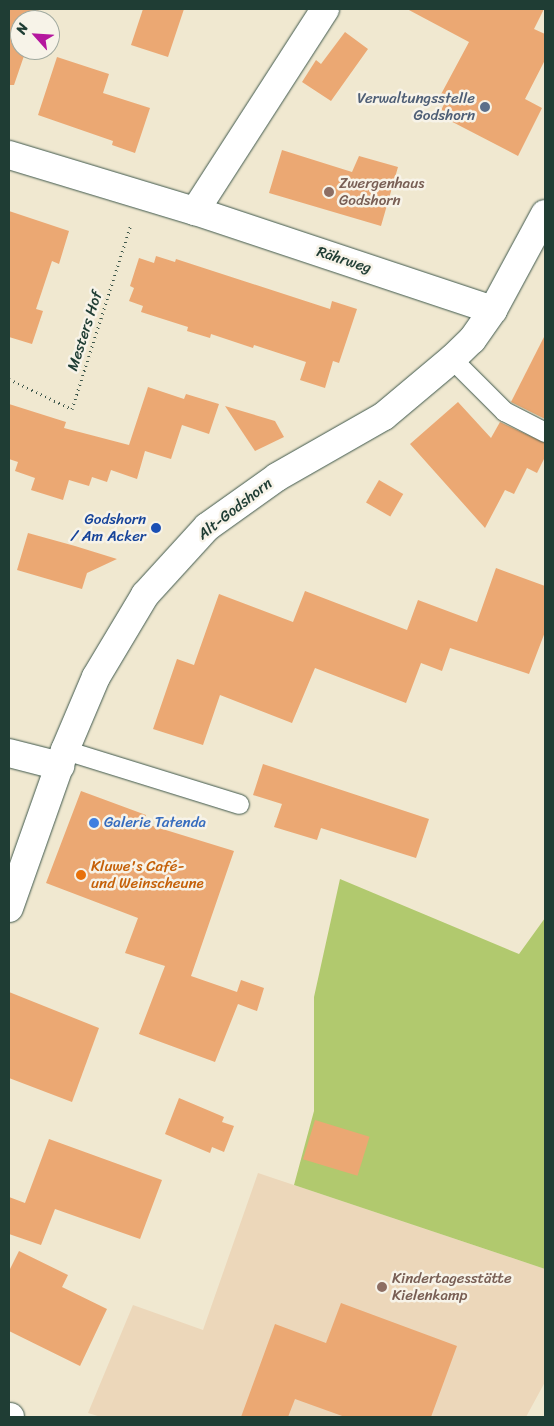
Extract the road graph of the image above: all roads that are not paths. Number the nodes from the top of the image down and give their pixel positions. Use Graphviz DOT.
graph roads {
  1 [pos="325,9"];
  2 [pos="9,155"];
  3 [pos="195,211"];
  4 [pos="545,214"];
  5 [pos="493,310"];
  6 [pos="452,360"];
  7 [pos="545,432"];
  8 [pos="9,753"];
  9 [pos="62,758"];
  10 [pos="239,804"];
  11 [pos="9,908"];
  1 -- 3 [label="street"];
  2 -- 3 [label="street, Rährweg"];
  3 -- 5 [label="street, Rährweg"];
  4 -- 5 [label="street, Alt-Godshorn"];
  5 -- 6 [label="street, Alt-Godshorn"];
  6 -- 7 [label="lane"];
  6 -- 9 [label="street, Alt-Godshorn"];
  8 -- 9 [label="street"];
  9 -- 10 [label="lane"];
  9 -- 11 [label="street, Alt-Godshorn"];
}
